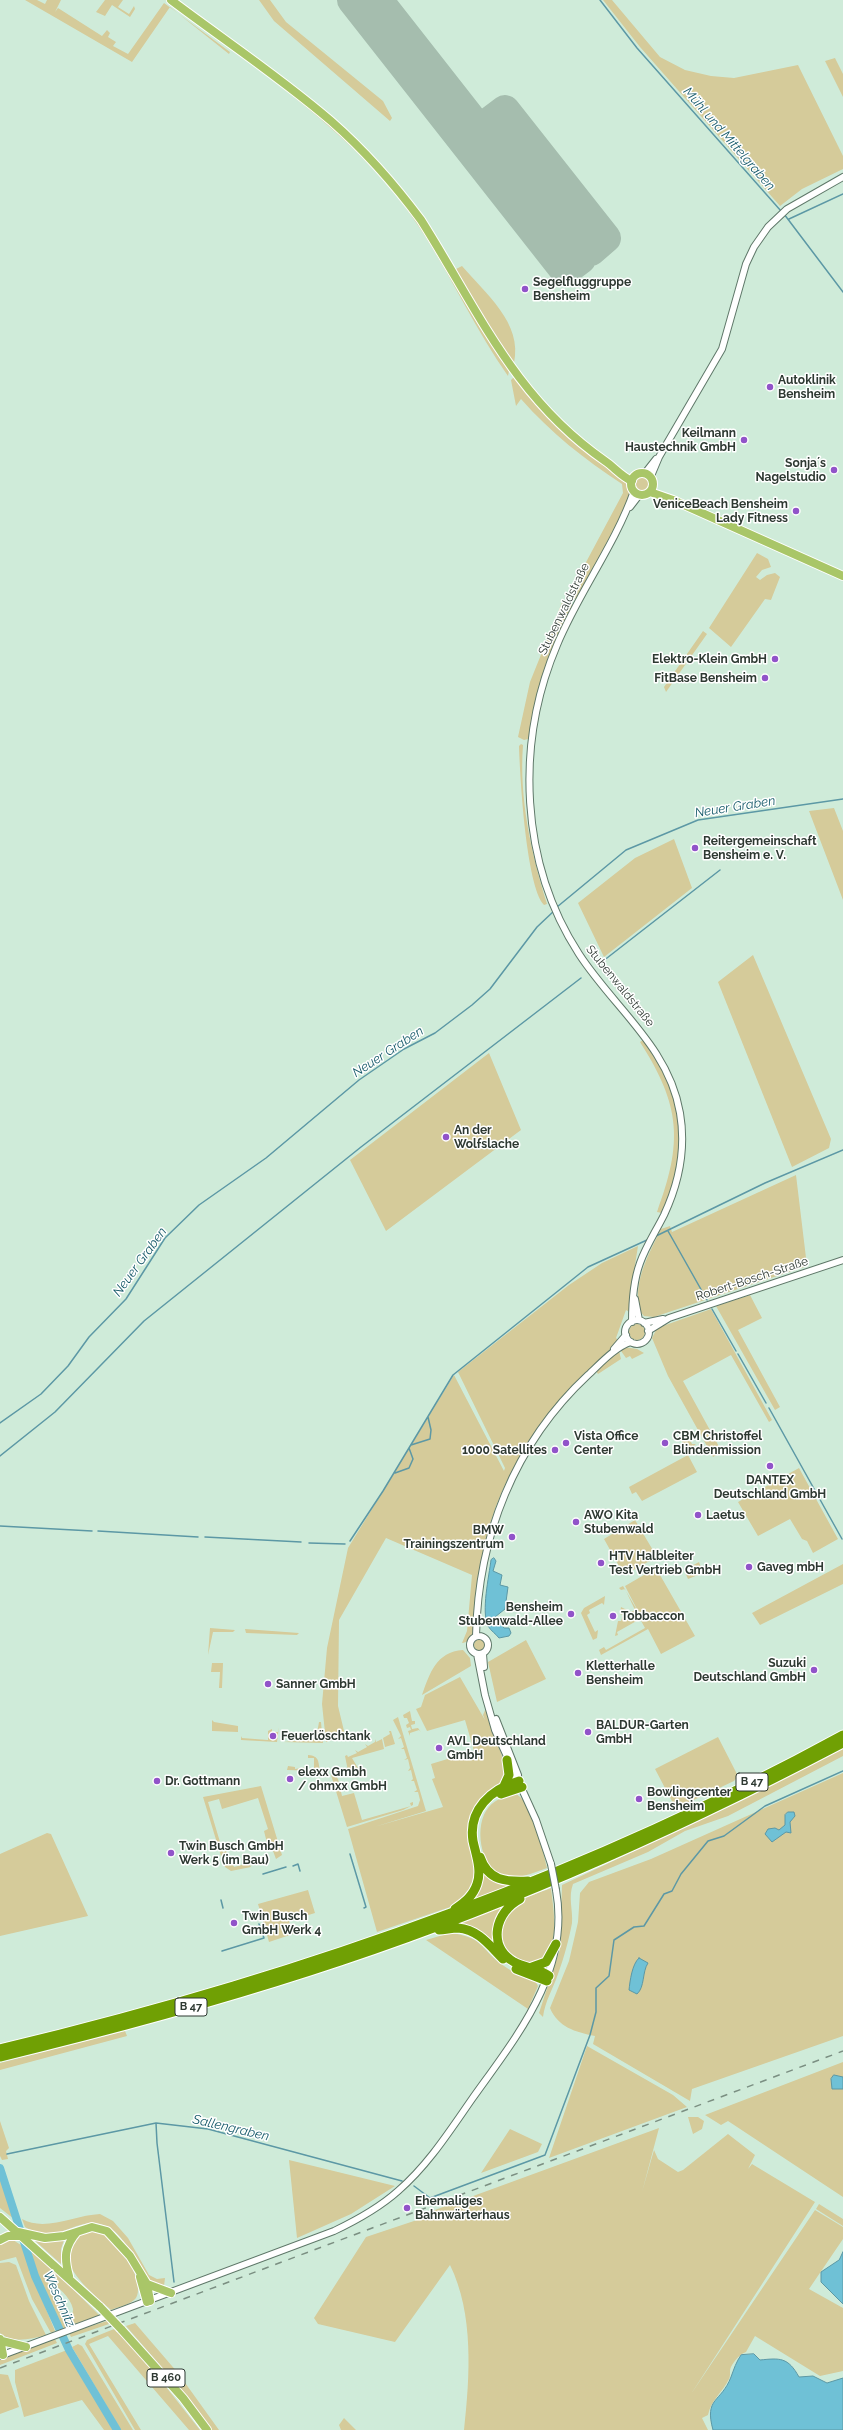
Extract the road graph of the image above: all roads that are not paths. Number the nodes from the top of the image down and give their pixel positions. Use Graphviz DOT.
graph roads {
  1 [pos="170,0"];
  2 [pos="843,177"];
  3 [pos="648,475"];
  4 [pos="633,478"];
  5 [pos="652,489"];
  6 [pos="637,493"];
  7 [pos="843,576"];
  8 [pos="843,1260"];
  9 [pos="633,1293"];
  10 [pos="669,1318"];
  11 [pos="632,1322"];
  12 [pos="641,1322"];
  13 [pos="648,1330"];
  14 [pos="626,1335"];
  15 [pos="631,1342"];
  16 [pos="612,1354"];
  17 [pos="479,1636"];
  18 [pos="480,1654"];
  19 [pos="843,1735"];
  20 [pos="843,1743"];
  21 [pos="507,1760"];
  22 [pos="520,1784"];
  23 [pos="504,1786"];
  24 [pos="537,1884"];
  25 [pos="439,1919"];
  26 [pos="432,1929"];
  27 [pos="556,1944"];
  28 [pos="527,1967"];
  29 [pos="548,1978"];
  30 [pos="0,2049"];
  31 [pos="0,2057"];
  32 [pos="0,2217"];
  33 [pos="16,2232"];
  34 [pos="77,2232"];
  35 [pos="0,2240"];
  36 [pos="140,2274"];
  37 [pos="69,2277"];
  38 [pos="147,2284"];
  39 [pos="171,2293"];
  40 [pos="148,2301"];
  41 [pos="1,2340"];
  42 [pos="26,2347"];
  43 [pos="2,2356"];
  44 [pos="207,2430"];
  1 -- 4 [label="main road"];
  2 -- 3 [label="street"];
  3 -- 4 [label="main road"];
  3 -- 5 [label="main road"];
  4 -- 6 [label="main road"];
  5 -- 6 [label="main road"];
  5 -- 7 [label="main road"];
  6 -- 9 [label="street, Stubenwaldstraße"];
  8 -- 10 [label="street, Robert-Bosch-Straße"];
  9 -- 11 [label="street, Stubenwaldstraße"];
  9 -- 12 [label="street, Stubenwaldstraße"];
  10 -- 12 [label="street, Robert-Bosch-Straße"];
  10 -- 13 [label="street, Robert-Bosch-Straße"];
  11 -- 12 [label="street, Robert-Bosch-Straße"];
  11 -- 14 [label="street, Robert-Bosch-Straße"];
  12 -- 13 [label="street"];
  13 -- 15 [label="street, Robert-Bosch-Straße"];
  14 -- 15 [label="street"];
  14 -- 16 [label="street, Robert-Bosch-Straße"];
  15 -- 16 [label="street, Robert-Bosch-Straße"];
  16 -- 17 [label="street, Robert-Bosch-Straße"];
  17 -- 18 [label="street"];
  17 -- 18 [label="street"];
  18 -- 21 [label="street"];
  18 -- 22 [label="street"];
  19 -- 24 [label="highway, B 47"];
  20 -- 24 [label="highway, B 47"];
  21 -- 22 [label="street"];
  21 -- 23 [label="highway"];
  22 -- 23 [label="highway"];
  22 -- 24 [label="highway"];
  22 -- 27 [label="street, bridge"];
  23 -- 25 [label="highway"];
  24 -- 25 [label="highway, B 47"];
  24 -- 26 [label="highway, B 47"];
  24 -- 28 [label="highway"];
  25 -- 30 [label="highway, B 47"];
  26 -- 29 [label="highway"];
  26 -- 31 [label="highway, B 47"];
  27 -- 28 [label="highway"];
  27 -- 29 [label="street"];
  28 -- 29 [label="highway"];
  29 -- 39 [label="street"];
  32 -- 33 [label="main road, B 460"];
  33 -- 34 [label="main road"];
  33 -- 35 [label="main road"];
  33 -- 37 [label="main road, B 460"];
  34 -- 36 [label="main road"];
  34 -- 37 [label="main road"];
  36 -- 38 [label="main road"];
  36 -- 40 [label="main road"];
  37 -- 44 [label="main road, B 460, bridge"];
  38 -- 39 [label="main road"];
  38 -- 40 [label="main road"];
  39 -- 40 [label="street"];
  40 -- 42 [label="street"];
  41 -- 42 [label="main road"];
  41 -- 43 [label="main road"];
  42 -- 43 [label="street"];
}
